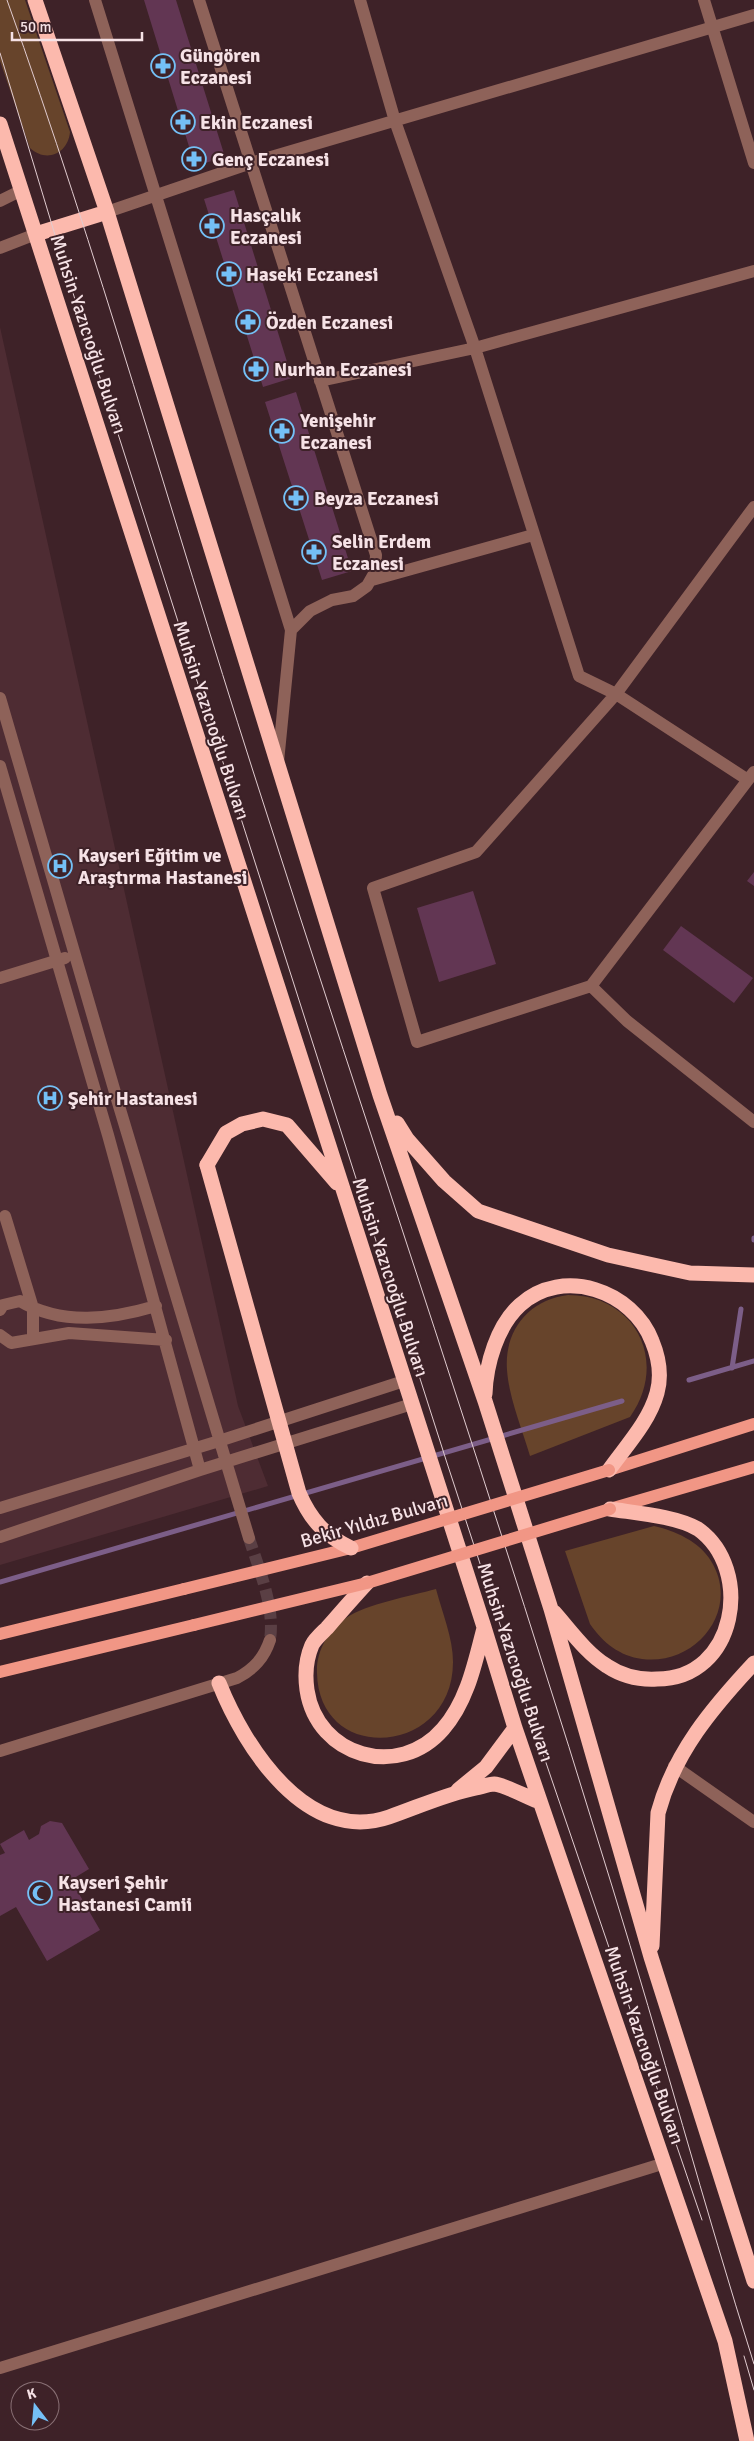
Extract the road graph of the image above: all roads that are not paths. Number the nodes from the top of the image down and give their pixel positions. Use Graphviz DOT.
graph roads {
  1 [pos="35,0"];
  2 [pos="95,0"];
  3 [pos="199,0"];
  4 [pos="360,0"];
  5 [pos="704,0"];
  6 [pos="754,15"];
  7 [pos="712,28"];
  8 [pos="396,120"];
  9 [pos="0,124"];
  10 [pos="251,163"];
  11 [pos="754,163"];
  12 [pos="22,190"];
  13 [pos="156,196"];
  14 [pos="0,201"];
  15 [pos="107,212"];
  16 [pos="36,234"];
  17 [pos="0,248"];
  18 [pos="754,271"];
  19 [pos="475,348"];
  20 [pos="320,381"];
  21 [pos="754,507"];
  22 [pos="534,535"];
  23 [pos="372,580"];
  24 [pos="290,630"];
  25 [pos="616,694"];
  26 [pos="0,698"];
  27 [pos="278,764"];
  28 [pos="0,766"];
  29 [pos="751,776"];
  30 [pos="74,954"];
  31 [pos="58,961"];
  32 [pos="0,978"];
  33 [pos="590,986"];
  34 [pos="380,1095"];
  35 [pos="754,1122"];
  36 [pos="342,1189"];
  37 [pos="4,1216"];
  38 [pos="754,1276"];
  39 [pos="156,1306"];
  40 [pos="33,1308"];
  41 [pos="0,1310"];
  42 [pos="0,1335"];
  43 [pos="33,1339"];
  44 [pos="166,1340"];
  45 [pos="404,1381"];
  46 [pos="485,1401"];
  47 [pos="412,1404"];
  48 [pos="754,1424"];
  49 [pos="219,1441"];
  50 [pos="195,1448"];
  51 [pos="226,1463"];
  52 [pos="754,1467"];
  53 [pos="200,1470"];
  54 [pos="609,1470"];
  55 [pos="0,1508"];
  56 [pos="610,1509"];
  57 [pos="0,1537"];
  58 [pos="249,1538"];
  59 [pos="351,1548"];
  60 [pos="367,1583"];
  61 [pos="551,1609"];
  62 [pos="484,1627"];
  63 [pos="0,1634"];
  64 [pos="270,1640"];
  65 [pos="754,1663"];
  66 [pos="0,1672"];
  67 [pos="219,1683"];
  68 [pos="515,1728"];
  69 [pos="0,1751"];
  70 [pos="674,1766"];
  71 [pos="455,1792"];
  72 [pos="540,1802"];
  73 [pos="754,1822"];
  74 [pos="651,1957"];
  75 [pos="665,2163"];
  76 [pos="754,2281"];
  77 [pos="0,2368"];
  78 [pos="747,2441"];
  1 -- 15 [label="highway, Muhsin Yazıcıoğlu Bulvarı"];
  2 -- 13 [label="street"];
  3 -- 10 [label="street"];
  4 -- 8 [label="street"];
  5 -- 7 [label="street"];
  6 -- 7 [label="street"];
  7 -- 8 [label="street"];
  7 -- 11 [label="street"];
  8 -- 10 [label="street"];
  8 -- 19 [label="street"];
  9 -- 12 [label="highway, Muhsin Yazıcıoğlu Bulvarı"];
  10 -- 13 [label="street"];
  10 -- 20 [label="street"];
  12 -- 14 [label="street"];
  12 -- 16 [label="highway, Muhsin Yazıcıoğlu Bulvarı"];
  13 -- 15 [label="street"];
  13 -- 24 [label="street"];
  15 -- 16 [label="highway"];
  15 -- 27 [label="highway, Muhsin Yazıcıoğlu Bulvarı"];
  16 -- 17 [label="street"];
  16 -- 36 [label="highway, Muhsin Yazıcıoğlu Bulvarı"];
  18 -- 19 [label="street"];
  19 -- 20 [label="street"];
  19 -- 22 [label="street"];
  20 -- 23 [label="street"];
  21 -- 25 [label="street"];
  22 -- 23 [label="street"];
  22 -- 25 [label="street"];
  23 -- 24 [label="street"];
  24 -- 27 [label="street"];
  25 -- 29 [label="street"];
  25 -- 33 [label="street"];
  26 -- 30 [label="street"];
  27 -- 34 [label="highway, Muhsin Yazıcıoğlu Bulvarı"];
  28 -- 31 [label="street"];
  29 -- 33 [label="street"];
  30 -- 31 [label="street"];
  30 -- 49 [label="street"];
  31 -- 32 [label="street"];
  31 -- 39 [label="street"];
  33 -- 35 [label="street"];
  34 -- 38 [label="highway"];
  34 -- 46 [label="highway, Muhsin Yazıcıoğlu Bulvarı"];
  36 -- 45 [label="highway, Muhsin Yazıcıoğlu Bulvarı"];
  36 -- 59 [label="highway, bridge"];
  37 -- 40 [label="street"];
  39 -- 40 [label="street"];
  39 -- 44 [label="street"];
  40 -- 41 [label="street"];
  40 -- 43 [label="street"];
  42 -- 43 [label="street"];
  43 -- 44 [label="street"];
  44 -- 50 [label="street"];
  45 -- 47 [label="highway, Muhsin Yazıcıoğlu Bulvarı"];
  45 -- 49 [label="street"];
  46 -- 54 [label="highway"];
  46 -- 61 [label="highway, Muhsin Yazıcıoğlu Bulvarı, bridge"];
  47 -- 51 [label="street"];
  47 -- 62 [label="highway, Muhsin Yazıcıoğlu Bulvarı, bridge"];
  48 -- 54 [label="main road, Bekir Yıldız Bulvarı"];
  49 -- 50 [label="street"];
  49 -- 51 [label="street"];
  50 -- 53 [label="street"];
  50 -- 55 [label="street"];
  51 -- 53 [label="street"];
  51 -- 58 [label="street"];
  52 -- 56 [label="main road"];
  53 -- 57 [label="street"];
  54 -- 59 [label="main road, Bekir Yıldız Bulvarı, bridge"];
  56 -- 60 [label="main road, bridge"];
  56 -- 61 [label="highway"];
  59 -- 63 [label="main road, Bekir Yıldız Bulvarı, bridge"];
  60 -- 62 [label="highway"];
  60 -- 66 [label="main road, bridge"];
  61 -- 74 [label="highway, Muhsin Yazıcıoğlu Bulvarı"];
  62 -- 68 [label="highway, Muhsin Yazıcıoğlu Bulvarı"];
  64 -- 67 [label="street"];
  65 -- 70 [label="highway"];
  67 -- 69 [label="street"];
  67 -- 71 [label="highway"];
  68 -- 71 [label="highway"];
  68 -- 72 [label="highway, Muhsin Yazıcıoğlu Bulvarı"];
  70 -- 73 [label="street"];
  70 -- 74 [label="highway"];
  71 -- 72 [label="highway"];
  72 -- 75 [label="highway, Muhsin Yazıcıoğlu Bulvarı"];
  74 -- 76 [label="highway, Muhsin Yazıcıoğlu Bulvarı"];
  75 -- 77 [label="street"];
  75 -- 78 [label="highway, Muhsin Yazıcıoğlu Bulvarı"];
}
